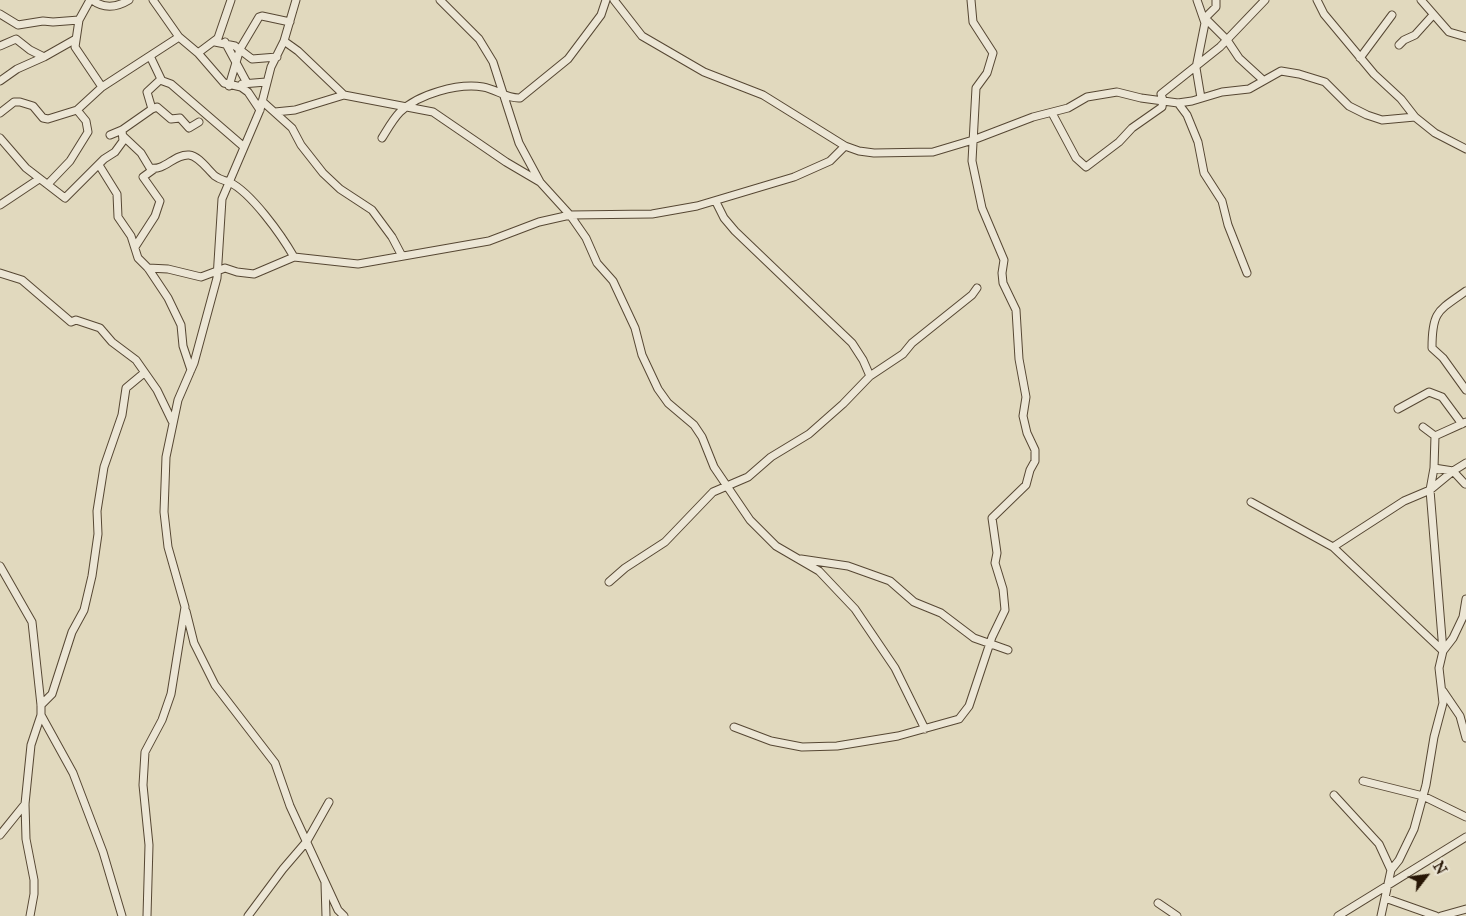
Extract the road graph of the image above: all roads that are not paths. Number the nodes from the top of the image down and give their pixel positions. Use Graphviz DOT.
graph roads {
  1 [pos="91,0"];
  2 [pos="128,0"];
  3 [pos="153,0"];
  4 [pos="231,0"];
  5 [pos="296,0"];
  6 [pos="440,0"];
  7 [pos="606,0"];
  8 [pos="614,0"];
  9 [pos="971,0"];
  10 [pos="1198,0"];
  11 [pos="1216,0"];
  12 [pos="1265,0"];
  13 [pos="1317,0"];
  14 [pos="1421,0"];
  15 [pos="0,14"];
  16 [pos="1392,15"];
  17 [pos="1433,15"];
  18 [pos="1205,18"];
  19 [pos="78,20"];
  20 [pos="290,22"];
  21 [pos="220,33"];
  22 [pos="179,37"];
  23 [pos="1466,38"];
  24 [pos="74,40"];
  25 [pos="1227,40"];
  26 [pos="284,41"];
  27 [pos="215,42"];
  28 [pos="225,43"];
  29 [pos="1399,45"];
  30 [pos="0,46"];
  31 [pos="240,49"];
  32 [pos="198,53"];
  33 [pos="150,56"];
  34 [pos="44,57"];
  35 [pos="277,57"];
  36 [pos="1360,58"];
  37 [pos="237,62"];
  38 [pos="1196,68"];
  39 [pos="160,80"];
  40 [pos="1264,80"];
  41 [pos="0,81"];
  42 [pos="266,82"];
  43 [pos="247,83"];
  44 [pos="233,86"];
  45 [pos="102,87"];
  46 [pos="505,94"];
  47 [pos="344,95"];
  48 [pos="1201,98"];
  49 [pos="1163,100"];
  50 [pos="262,101"];
  51 [pos="1178,103"];
  52 [pos="406,108"];
  53 [pos="152,109"];
  54 [pos="76,110"];
  55 [pos="260,110"];
  56 [pos="275,112"];
  57 [pos="0,113"];
  58 [pos="1052,113"];
  59 [pos="1416,117"];
  60 [pos="199,122"];
  61 [pos="122,133"];
  62 [pos="110,135"];
  63 [pos="382,138"];
  64 [pos="0,139"];
  65 [pos="973,140"];
  66 [pos="845,146"];
  67 [pos="244,147"];
  68 [pos="1466,149"];
  69 [pos="99,165"];
  70 [pos="154,169"];
  71 [pos="39,179"];
  72 [pos="229,182"];
  73 [pos="540,182"];
  74 [pos="48,184"];
  75 [pos="716,202"];
  76 [pos="0,205"];
  77 [pos="570,215"];
  78 [pos="135,247"];
  79 [pos="402,256"];
  80 [pos="294,257"];
  81 [pos="148,268"];
  82 [pos="218,271"];
  83 [pos="0,273"];
  84 [pos="1247,273"];
  85 [pos="977,288"];
  86 [pos="1466,291"];
  87 [pos="191,370"];
  88 [pos="144,373"];
  89 [pos="870,376"];
  90 [pos="1465,387"];
  91 [pos="1398,409"];
  92 [pos="172,422"];
  93 [pos="1464,423"];
  94 [pos="1423,427"];
  95 [pos="1435,436"];
  96 [pos="1466,464"];
  97 [pos="1434,468"];
  98 [pos="1453,471"];
  99 [pos="1465,484"];
  100 [pos="727,485"];
  101 [pos="1430,490"];
  102 [pos="1251,502"];
  103 [pos="1333,547"];
  104 [pos="795,558"];
  105 [pos="0,566"];
  106 [pos="609,582"];
  107 [pos="1466,600"];
  108 [pos="185,607"];
  109 [pos="990,644"];
  110 [pos="1008,650"];
  111 [pos="1443,651"];
  112 [pos="1443,691"];
  113 [pos="41,705"];
  114 [pos="41,715"];
  115 [pos="734,727"];
  116 [pos="925,729"];
  117 [pos="1466,738"];
  118 [pos="1363,781"];
  119 [pos="1334,795"];
  120 [pos="1423,796"];
  121 [pos="329,802"];
  122 [pos="25,804"];
  123 [pos="1466,817"];
  124 [pos="0,835"];
  125 [pos="1466,837"];
  126 [pos="307,841"];
  127 [pos="1391,870"];
  128 [pos="324,876"];
  129 [pos="1386,886"];
  130 [pos="1385,898"];
  131 [pos="1158,902"];
  132 [pos="1466,909"];
  133 [pos="30,916"];
  134 [pos="122,916"];
  135 [pos="147,916"];
  136 [pos="248,916"];
  137 [pos="326,916"];
  138 [pos="344,916"];
  139 [pos="1177,916"];
  140 [pos="1338,916"];
  141 [pos="1381,916"];
  142 [pos="1431,916"];
  143 [pos="1436,916"];
  144 [pos="1441,916"];
  1 -- 2 [label="street"];
  1 -- 19 [label="street"];
  3 -- 22 [label="street"];
  4 -- 21 [label="street"];
  5 -- 20 [label="street"];
  6 -- 46 [label="street"];
  7 -- 46 [label="street"];
  8 -- 66 [label="street"];
  9 -- 65 [label="street"];
  10 -- 18 [label="street"];
  11 -- 18 [label="street"];
  12 -- 25 [label="street"];
  13 -- 36 [label="street"];
  14 -- 17 [label="street"];
  15 -- 19 [label="street"];
  16 -- 36 [label="street"];
  17 -- 23 [label="street"];
  17 -- 29 [label="street"];
  18 -- 25 [label="street"];
  18 -- 38 [label="street"];
  19 -- 24 [label="street"];
  20 -- 26 [label="street"];
  20 -- 31 [label="street"];
  21 -- 27 [label="street"];
  21 -- 28 [label="street"];
  22 -- 32 [label="street"];
  22 -- 33 [label="street"];
  24 -- 34 [label="street"];
  24 -- 45 [label="street"];
  25 -- 38 [label="street"];
  25 -- 40 [label="street"];
  26 -- 35 [label="street"];
  26 -- 47 [label="street"];
  27 -- 28 [label="street"];
  27 -- 32 [label="street"];
  28 -- 31 [label="street"];
  28 -- 37 [label="street"];
  30 -- 34 [label="street"];
  31 -- 35 [label="street"];
  31 -- 37 [label="street"];
  32 -- 44 [label="street"];
  33 -- 39 [label="street"];
  33 -- 45 [label="street"];
  34 -- 41 [label="street"];
  35 -- 42 [label="street"];
  36 -- 59 [label="street"];
  37 -- 43 [label="street"];
  37 -- 44 [label="street"];
  38 -- 48 [label="street"];
  38 -- 49 [label="street"];
  39 -- 53 [label="street"];
  39 -- 67 [label="street"];
  40 -- 48 [label="street"];
  40 -- 59 [label="street"];
  42 -- 43 [label="street"];
  42 -- 50 [label="street"];
  43 -- 44 [label="street"];
  44 -- 55 [label="street"];
  45 -- 54 [label="street"];
  46 -- 52 [label="street"];
  46 -- 73 [label="street"];
  47 -- 52 [label="street"];
  47 -- 56 [label="street"];
  48 -- 51 [label="street"];
  49 -- 51 [label="street"];
  49 -- 58 [label="street"];
  49 -- 58 [label="street"];
  50 -- 55 [label="street"];
  50 -- 56 [label="street"];
  51 -- 84 [label="street"];
  52 -- 63 [label="street"];
  52 -- 73 [label="street"];
  53 -- 60 [label="street"];
  53 -- 61 [label="street"];
  54 -- 57 [label="street"];
  54 -- 74 [label="street"];
  55 -- 67 [label="street"];
  56 -- 79 [label="street"];
  58 -- 65 [label="street"];
  59 -- 68 [label="street"];
  61 -- 62 [label="street"];
  61 -- 69 [label="street"];
  61 -- 70 [label="street"];
  64 -- 71 [label="street"];
  65 -- 66 [label="street"];
  65 -- 109 [label="street"];
  66 -- 75 [label="street"];
  67 -- 72 [label="street"];
  69 -- 74 [label="street"];
  69 -- 78 [label="street"];
  70 -- 72 [label="street"];
  70 -- 78 [label="street"];
  71 -- 74 [label="street"];
  71 -- 76 [label="street"];
  72 -- 80 [label="street"];
  72 -- 82 [label="street"];
  73 -- 77 [label="street"];
  75 -- 77 [label="street"];
  75 -- 89 [label="street"];
  77 -- 79 [label="street"];
  77 -- 100 [label="street"];
  78 -- 81 [label="street"];
  79 -- 80 [label="street"];
  80 -- 82 [label="street"];
  81 -- 82 [label="street"];
  81 -- 87 [label="street"];
  82 -- 87 [label="street"];
  83 -- 88 [label="street"];
  85 -- 89 [label="street"];
  86 -- 90 [label="street"];
  87 -- 92 [label="street"];
  88 -- 92 [label="street"];
  88 -- 113 [label="street"];
  89 -- 100 [label="street"];
  91 -- 93 [label="street"];
  92 -- 108 [label="street"];
  93 -- 95 [label="street"];
  94 -- 95 [label="street"];
  95 -- 97 [label="street"];
  96 -- 98 [label="street"];
  97 -- 98 [label="street"];
  97 -- 101 [label="street"];
  98 -- 99 [label="street"];
  98 -- 101 [label="street"];
  100 -- 104 [label="street"];
  100 -- 106 [label="street"];
  101 -- 103 [label="street"];
  101 -- 111 [label="street"];
  102 -- 103 [label="street"];
  103 -- 111 [label="street"];
  104 -- 109 [label="street"];
  104 -- 116 [label="street"];
  105 -- 113 [label="street"];
  107 -- 111 [label="street"];
  108 -- 126 [label="street"];
  108 -- 135 [label="street"];
  109 -- 110 [label="street"];
  109 -- 116 [label="street"];
  111 -- 112 [label="street"];
  112 -- 117 [label="street"];
  112 -- 120 [label="street"];
  113 -- 114 [label="street"];
  114 -- 122 [label="street"];
  114 -- 134 [label="street"];
  115 -- 116 [label="street"];
  118 -- 120 [label="street"];
  119 -- 127 [label="street"];
  120 -- 123 [label="street"];
  120 -- 127 [label="street"];
  121 -- 126 [label="street"];
  122 -- 124 [label="street"];
  122 -- 133 [label="street"];
  125 -- 129 [label="street"];
  126 -- 128 [label="street"];
  126 -- 136 [label="street"];
  127 -- 129 [label="street"];
  128 -- 137 [label="street"];
  128 -- 138 [label="street"];
  129 -- 130 [label="street"];
  129 -- 140 [label="street"];
  130 -- 141 [label="street"];
  130 -- 142 [label="street"];
  131 -- 139 [label="street"];
  132 -- 144 [label="street"];
  142 -- 143 [label="street"];
}
